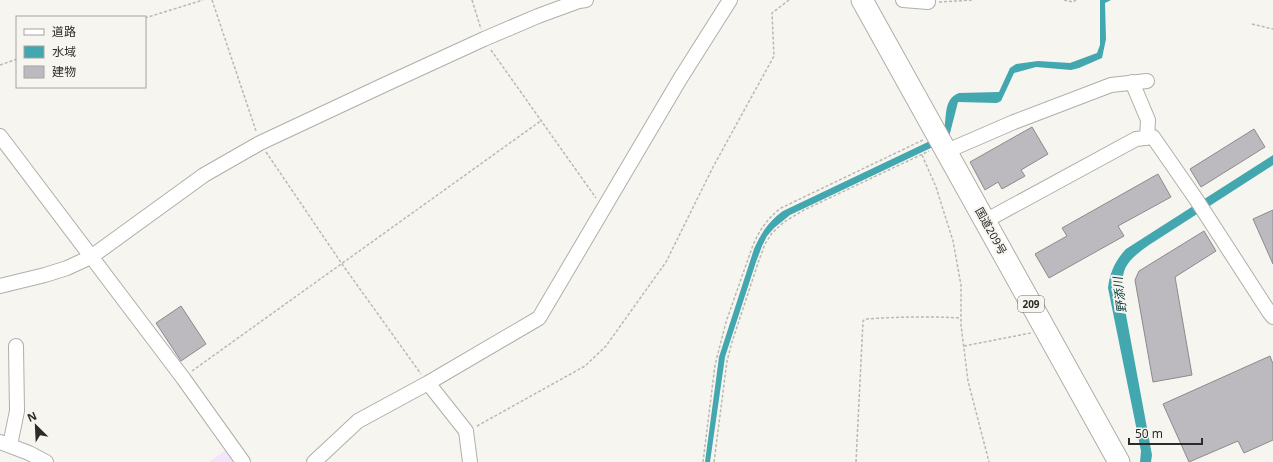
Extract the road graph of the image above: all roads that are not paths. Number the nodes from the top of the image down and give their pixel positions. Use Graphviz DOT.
graph roads {
  1 [pos="586,0"];
  2 [pos="730,0"];
  3 [pos="903,0"];
  4 [pos="868,2"];
  5 [pos="928,2"];
  6 [pos="1147,81"];
  7 [pos="1132,82"];
  8 [pos="0,136"];
  9 [pos="1147,138"];
  10 [pos="937,143"];
  11 [pos="985,221"];
  12 [pos="91,257"];
  13 [pos="0,286"];
  14 [pos="1273,317"];
  15 [pos="16,346"];
  16 [pos="428,383"];
  17 [pos="5,443"];
  18 [pos="46,462"];
  19 [pos="243,462"];
  20 [pos="314,462"];
  21 [pos="470,462"];
  22 [pos="1119,462"];
  1 -- 12 [label="street"];
  2 -- 16 [label="street"];
  3 -- 5 [label="street"];
  4 -- 10 [label="highway, 国道209号 / 209"];
  6 -- 7 [label="street"];
  7 -- 9 [label="street"];
  7 -- 10 [label="street"];
  8 -- 12 [label="street"];
  9 -- 11 [label="street"];
  9 -- 14 [label="street"];
  10 -- 11 [label="highway, 国道209号 / 209"];
  11 -- 22 [label="highway, 国道209号 / 209"];
  12 -- 13 [label="street"];
  12 -- 19 [label="street"];
  15 -- 17 [label="street"];
  16 -- 20 [label="street"];
  16 -- 21 [label="street"];
  17 -- 18 [label="street"];
}
